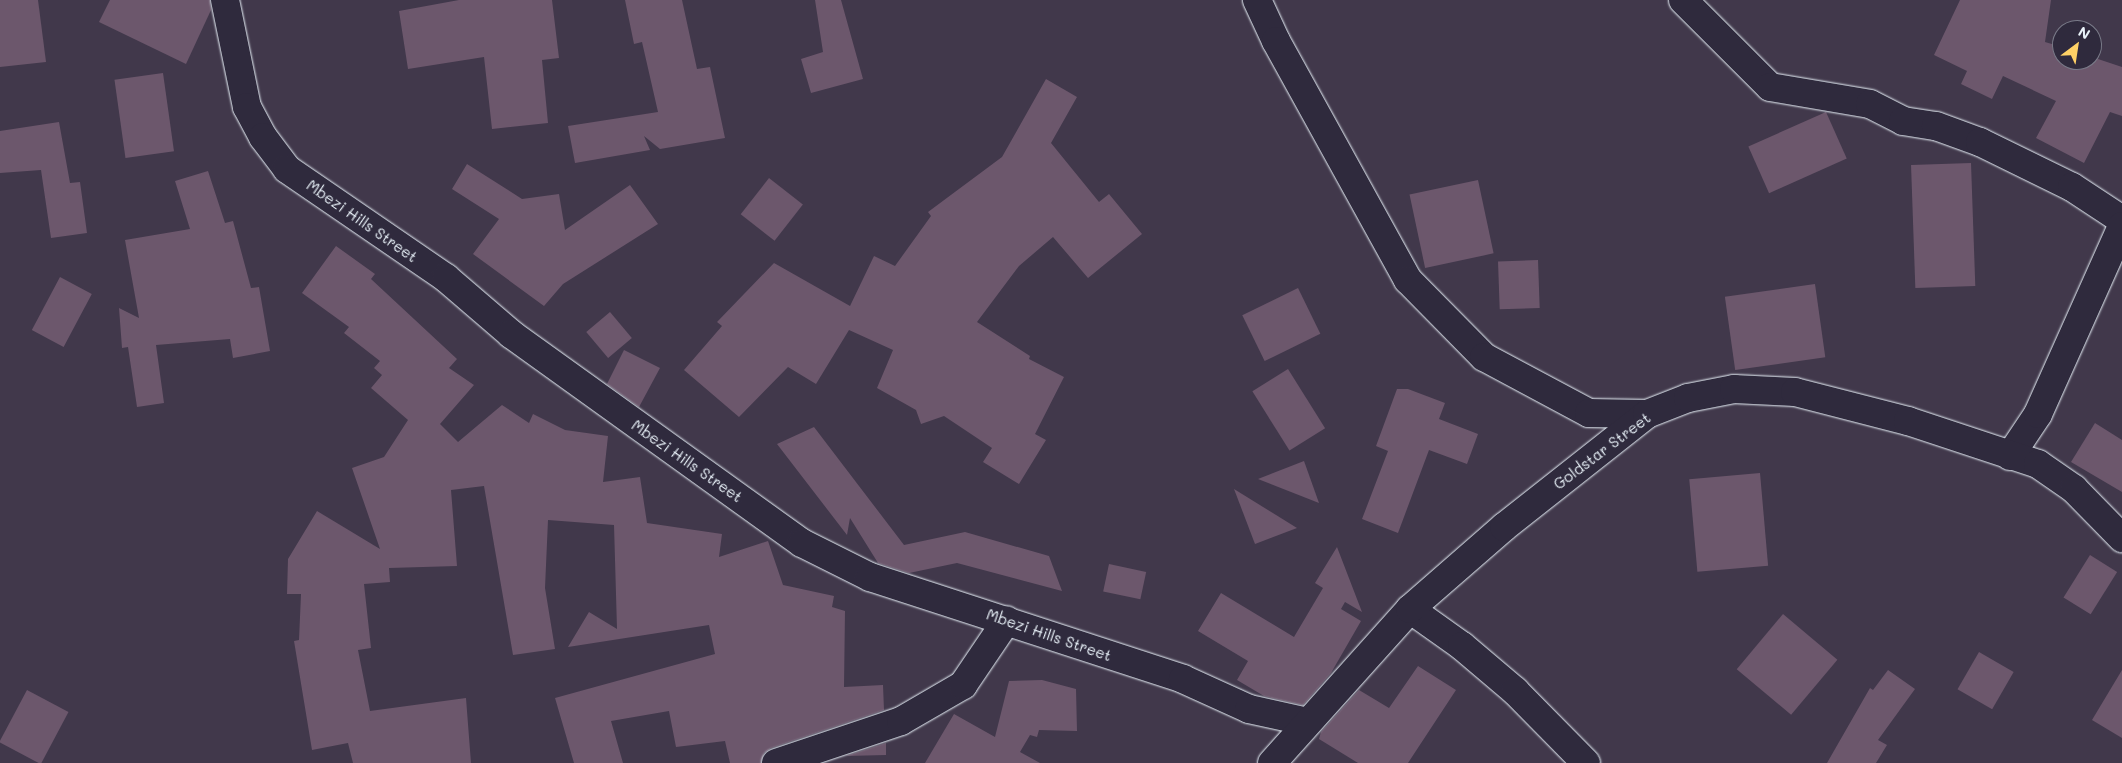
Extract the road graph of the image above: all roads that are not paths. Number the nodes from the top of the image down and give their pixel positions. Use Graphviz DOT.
graph roads {
  1 [pos="225,0"];
  2 [pos="1256,0"];
  3 [pos="1684,0"];
  4 [pos="2122,220"];
  5 [pos="2122,226"];
  6 [pos="1647,414"];
  7 [pos="2010,456"];
  8 [pos="2122,538"];
  9 [pos="1410,609"];
  10 [pos="1006,620"];
  11 [pos="1308,722"];
  12 [pos="776,763"];
  13 [pos="1272,763"];
  14 [pos="1586,763"];
  1 -- 10 [label="street, Mbezi Hills Street"];
  2 -- 6 [label="street"];
  3 -- 4 [label="street"];
  5 -- 7 [label="street"];
  6 -- 7 [label="street, Goldstar Street"];
  6 -- 9 [label="street, Goldstar Street"];
  7 -- 8 [label="street, Goldstar Street"];
  9 -- 11 [label="street, Goldstar Street"];
  9 -- 14 [label="street"];
  10 -- 11 [label="street, Mbezi Hills Street"];
  10 -- 12 [label="street"];
  11 -- 13 [label="street, Goldstar Street"];
}
